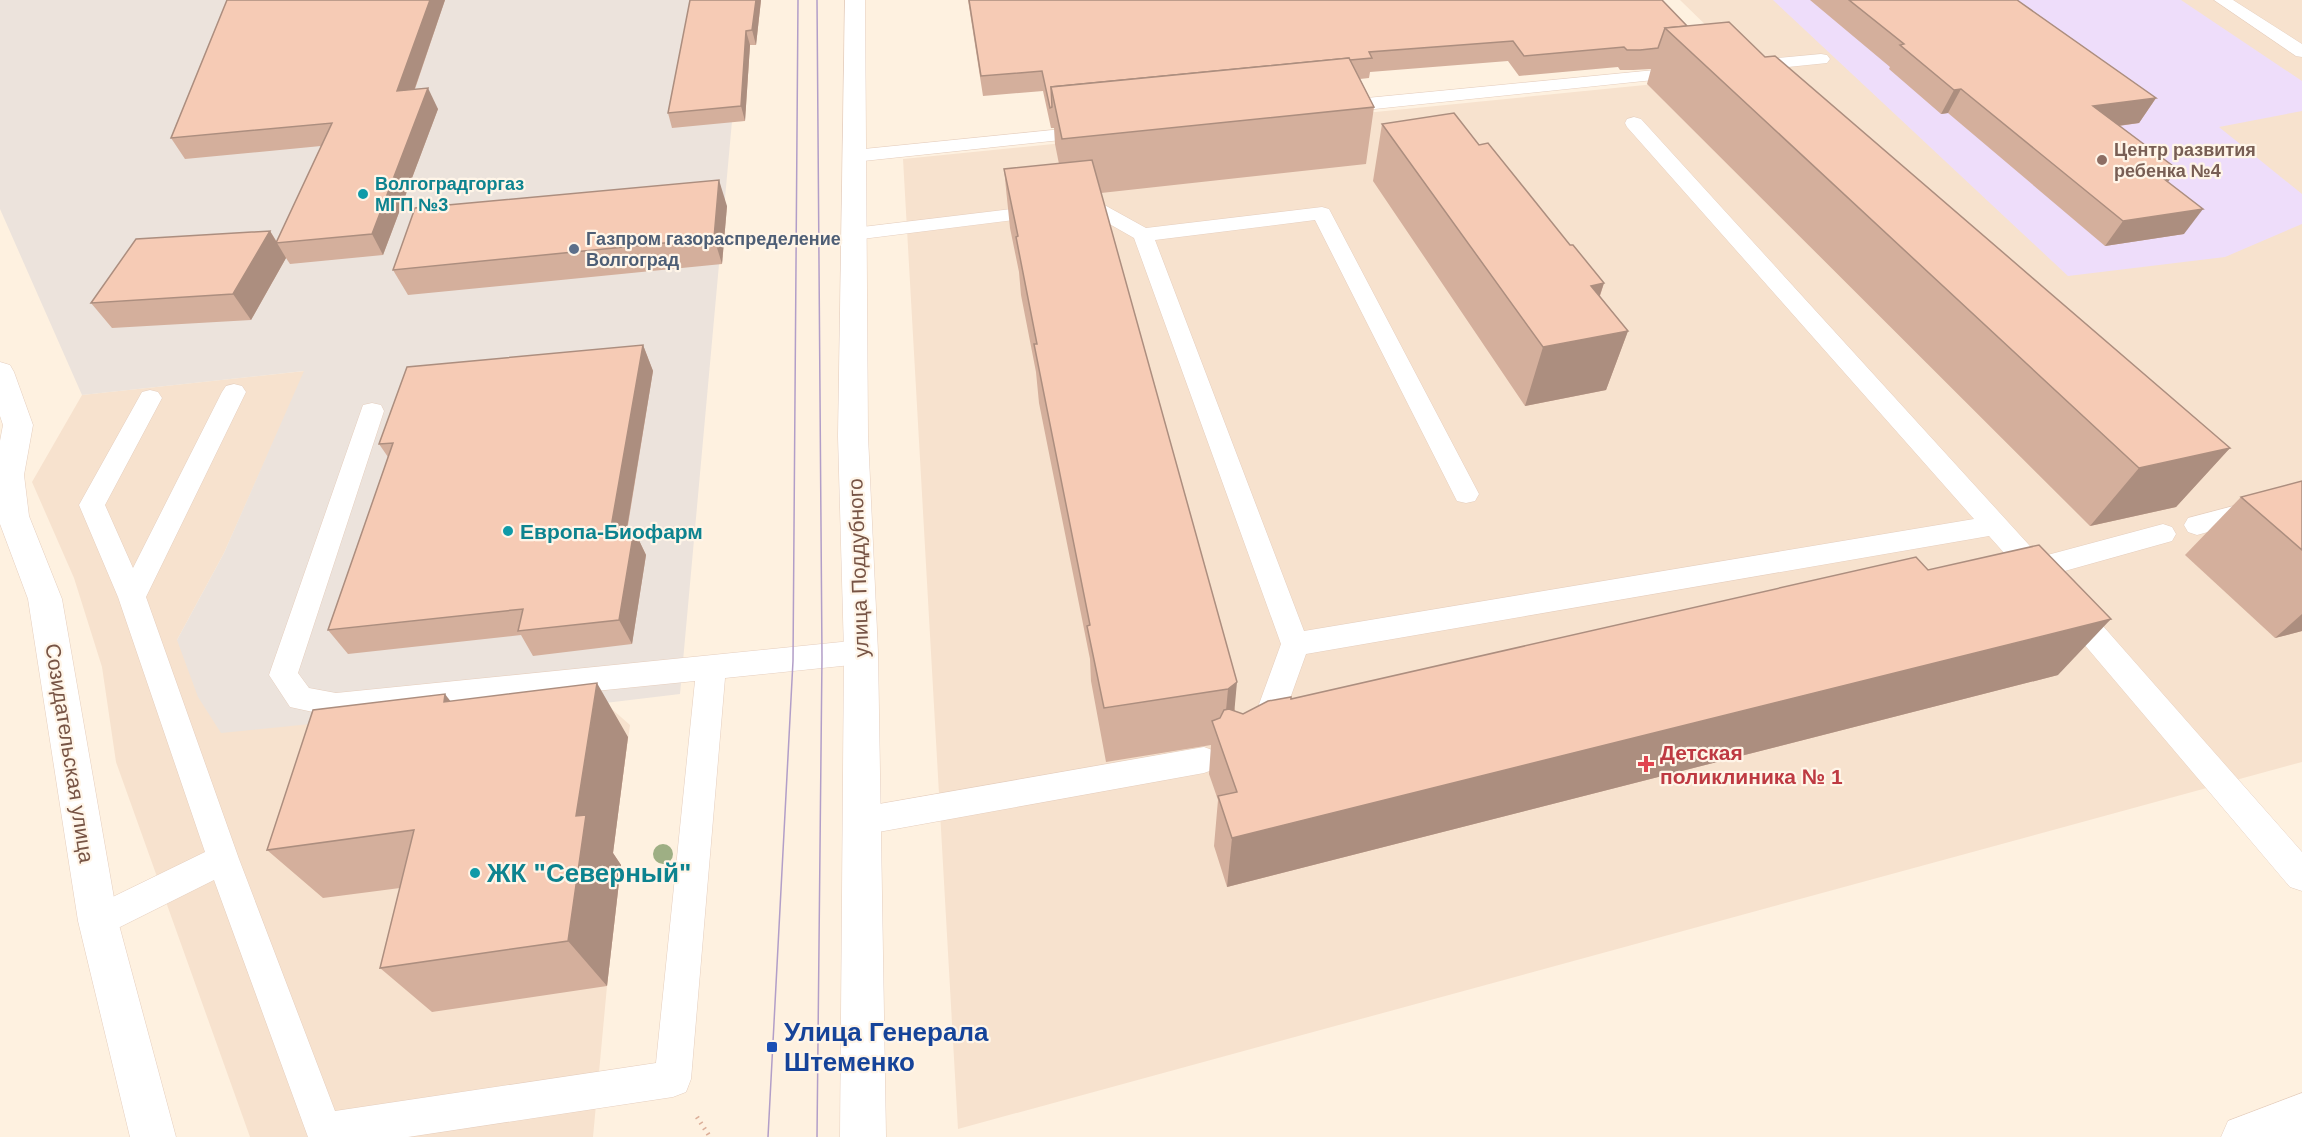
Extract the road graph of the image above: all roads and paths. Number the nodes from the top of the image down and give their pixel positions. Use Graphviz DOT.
graph roads {
  1 [pos="855,0"];
  2 [pos="2222,0"];
  3 [pos="2302,52"];
  4 [pos="1821,59"];
  5 [pos="1727,68"];
  6 [pos="1703,70"];
  7 [pos="1314,110"];
  8 [pos="1634,123"];
  9 [pos="1114,130"];
  10 [pos="854,156"];
  11 [pos="1092,206"];
  12 [pos="1068,208"];
  13 [pos="854,234"];
  14 [pos="1143,235"];
  15 [pos="0,372"];
  16 [pos="234,392"];
  17 [pos="150,398"];
  18 [pos="372,411"];
  19 [pos="1466,494"];
  20 [pos="2302,497"];
  21 [pos="1996,525"];
  22 [pos="2197,525"];
  23 [pos="2163,534"];
  24 [pos="2035,570"];
  25 [pos="132,597"];
  26 [pos="1295,644"];
  27 [pos="861,652"];
  28 [pos="711,667"];
  29 [pos="1237,752"];
  30 [pos="1204,760"];
  31 [pos="862,821"];
  32 [pos="223,859"];
  33 [pos="2302,876"];
  34 [pos="98,921"];
  35 [pos="2302,1116"];
  36 [pos="153,1137"];
  37 [pos="863,1137"];
  38 [pos="2244,1137"];
  1 -- 10 [label="street, улица Поддубного"];
  2 -- 3 [label="lane"];
  4 -- 5 [label="lane"];
  6 -- 7 [label="lane"];
  8 -- 21 [label="lane"];
  9 -- 10 [label="lane"];
  10 -- 13 [label="street, улица Поддубного"];
  11 -- 14 [label="lane"];
  12 -- 13 [label="lane"];
  13 -- 27 [label="street, улица Поддубного"];
  14 -- 19 [label="lane"];
  14 -- 26 [label="lane"];
  15 -- 34 [label="street, Созидательская улица"];
  16 -- 25 [label="lane"];
  17 -- 25 [label="lane"];
  18 -- 28 [label="lane"];
  20 -- 22 [label="lane"];
  21 -- 24 [label="lane"];
  21 -- 26 [label="lane"];
  23 -- 24 [label="lane"];
  24 -- 33 [label="lane"];
  25 -- 32 [label="lane"];
  26 -- 29 [label="lane"];
  27 -- 28 [label="lane"];
  27 -- 31 [label="street, улица Поддубного"];
  28 -- 32 [label="lane"];
  30 -- 31 [label="lane"];
  31 -- 37 [label="street, улица Поддубного"];
  32 -- 34 [label="lane"];
  34 -- 36 [label="street, Созидательская улица"];
  35 -- 38 [label="street"];
}
